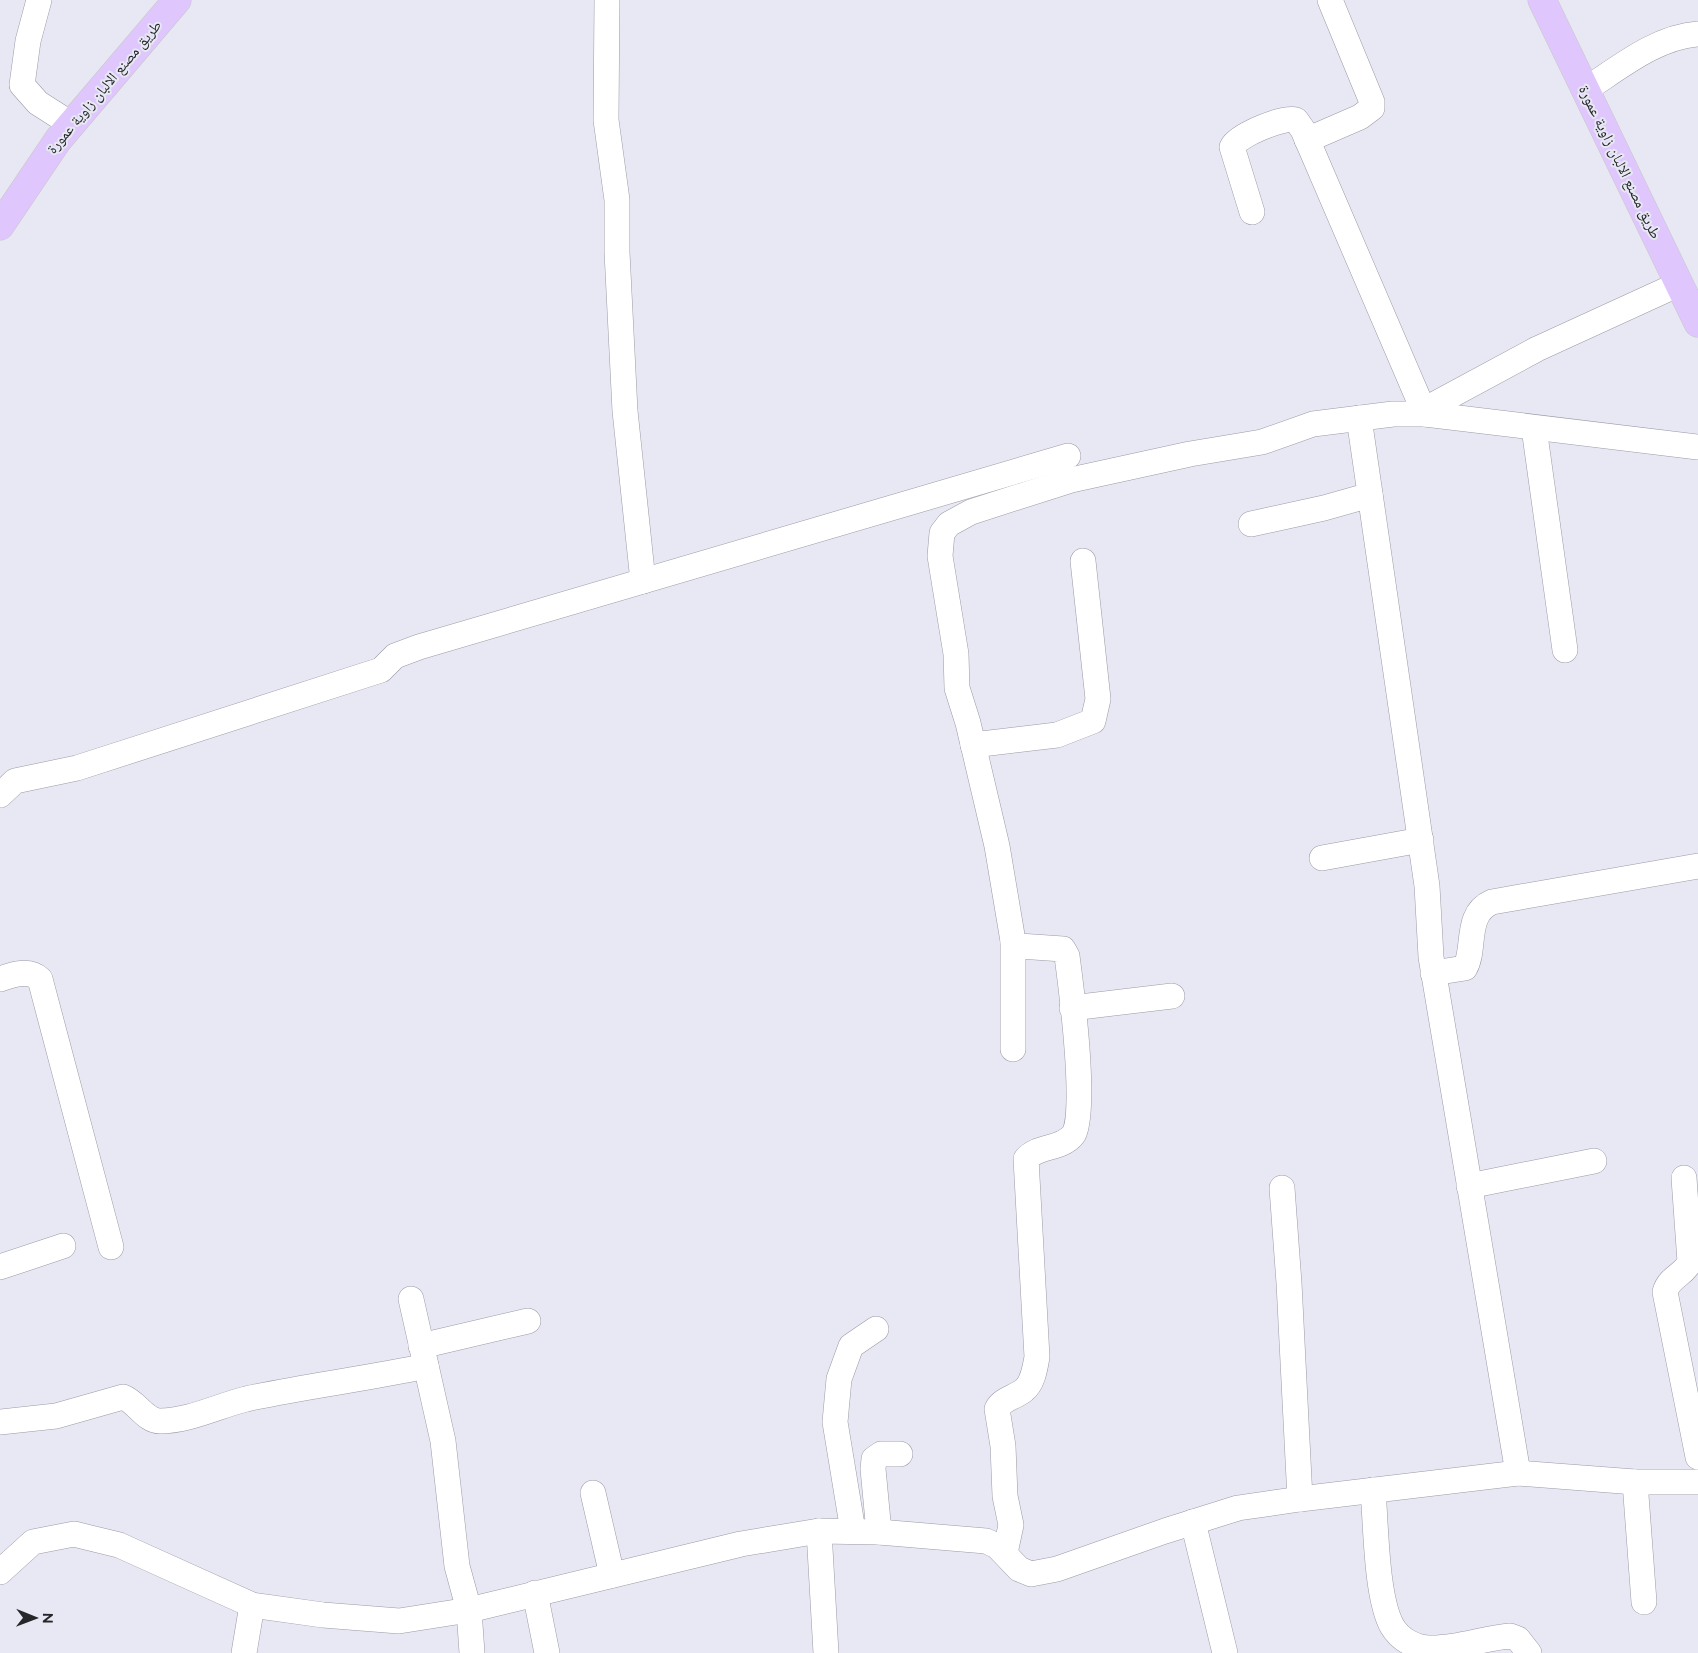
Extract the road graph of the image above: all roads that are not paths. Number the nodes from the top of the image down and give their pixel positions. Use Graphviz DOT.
graph roads {
  1 [pos="39,0"];
  2 [pos="177,0"];
  3 [pos="607,0"];
  4 [pos="1330,0"];
  5 [pos="1542,0"];
  6 [pos="1698,34"];
  7 [pos="1585,90"];
  8 [pos="71,124"];
  9 [pos="1307,140"];
  10 [pos="1252,212"];
  11 [pos="0,226"];
  12 [pos="1678,284"];
  13 [pos="1698,323"];
  14 [pos="1425,412"];
  15 [pos="1359,418"];
  16 [pos="1534,428"];
  17 [pos="1698,447"];
  18 [pos="1068,456"];
  19 [pos="1370,495"];
  20 [pos="1251,524"];
  21 [pos="1083,561"];
  22 [pos="643,580"];
  23 [pos="1565,650"];
  24 [pos="973,745"];
  25 [pos="0,795"];
  26 [pos="1421,840"];
  27 [pos="1322,858"];
  28 [pos="1698,866"];
  29 [pos="1013,941"];
  30 [pos="1433,973"];
  31 [pos="0,978"];
  32 [pos="1172,996"];
  33 [pos="1072,1008"];
  34 [pos="1013,1049"];
  35 [pos="1594,1161"];
  36 [pos="1684,1178"];
  37 [pos="1469,1186"];
  38 [pos="1282,1188"];
  39 [pos="63,1246"];
  40 [pos="111,1246"];
  41 [pos="0,1267"];
  42 [pos="411,1299"];
  43 [pos="528,1321"];
  44 [pos="876,1329"];
  45 [pos="424,1356"];
  46 [pos="0,1422"];
  47 [pos="900,1454"];
  48 [pos="1698,1457"];
  49 [pos="1518,1473"];
  50 [pos="1635,1482"];
  51 [pos="1698,1482"];
  52 [pos="1373,1490"];
  53 [pos="593,1494"];
  54 [pos="1300,1499"];
  55 [pos="1193,1522"];
  56 [pos="819,1531"];
  57 [pos="853,1531"];
  58 [pos="879,1532"];
  59 [pos="1005,1553"];
  60 [pos="0,1572"];
  61 [pos="612,1575"];
  62 [pos="534,1593"];
  63 [pos="1644,1602"];
  64 [pos="252,1605"];
  65 [pos="469,1610"];
  66 [pos="244,1653"];
  67 [pos="472,1653"];
  68 [pos="547,1653"];
  69 [pos="826,1653"];
  70 [pos="1225,1653"];
  71 [pos="1528,1653"];
  1 -- 8 [label="street"];
  2 -- 8 [label="main road, طريق مصنع الالبان زاوية عمورة"];
  3 -- 22 [label="street"];
  4 -- 9 [label="street"];
  5 -- 7 [label="main road, طريق مصنع الالبان زاوية عمورة"];
  6 -- 7 [label="street"];
  7 -- 12 [label="main road, طريق مصنع الالبان زاوية عمورة"];
  8 -- 11 [label="main road, طريق مصنع الالبان زاوية عمورة"];
  9 -- 10 [label="street"];
  9 -- 14 [label="street"];
  12 -- 13 [label="main road, طريق مصنع الالبان زاوية عمورة"];
  12 -- 14 [label="street"];
  14 -- 15 [label="street"];
  14 -- 16 [label="street"];
  15 -- 19 [label="street"];
  15 -- 24 [label="street"];
  16 -- 17 [label="street"];
  16 -- 23 [label="street"];
  18 -- 22 [label="street"];
  19 -- 20 [label="street"];
  19 -- 26 [label="street"];
  21 -- 24 [label="street"];
  22 -- 25 [label="street"];
  24 -- 29 [label="street"];
  26 -- 27 [label="street"];
  26 -- 30 [label="street"];
  28 -- 30 [label="street"];
  29 -- 33 [label="street"];
  29 -- 34 [label="street"];
  30 -- 37 [label="street"];
  31 -- 40 [label="street"];
  32 -- 33 [label="street"];
  33 -- 59 [label="street"];
  35 -- 37 [label="street"];
  36 -- 48 [label="street"];
  37 -- 49 [label="street"];
  38 -- 54 [label="street"];
  39 -- 41 [label="street"];
  42 -- 45 [label="street"];
  43 -- 45 [label="street"];
  44 -- 57 [label="street"];
  45 -- 46 [label="street"];
  45 -- 65 [label="street"];
  47 -- 58 [label="street"];
  49 -- 50 [label="street"];
  49 -- 52 [label="street"];
  50 -- 51 [label="street"];
  50 -- 63 [label="street"];
  52 -- 54 [label="street"];
  52 -- 71 [label="street"];
  53 -- 61 [label="street"];
  54 -- 55 [label="street"];
  55 -- 59 [label="street"];
  55 -- 70 [label="street"];
  56 -- 57 [label="street"];
  56 -- 61 [label="street"];
  56 -- 69 [label="street"];
  57 -- 58 [label="street"];
  58 -- 59 [label="street"];
  60 -- 64 [label="street"];
  61 -- 62 [label="street"];
  62 -- 65 [label="street"];
  62 -- 68 [label="street"];
  64 -- 65 [label="street"];
  64 -- 66 [label="street"];
  65 -- 67 [label="street"];
}
